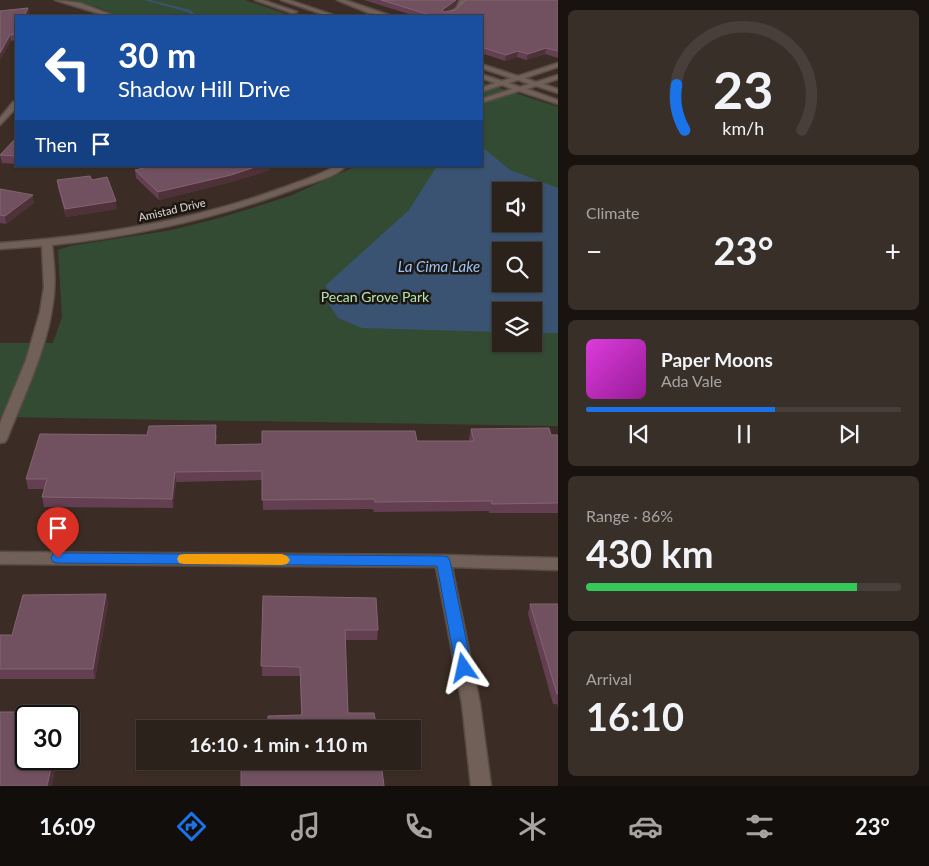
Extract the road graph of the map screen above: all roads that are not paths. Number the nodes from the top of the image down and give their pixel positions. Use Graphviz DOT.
graph roads {
  1 [pos="58,0"];
  2 [pos="258,0"];
  3 [pos="284,0"];
  4 [pos="340,0"];
  5 [pos="463,0"];
  6 [pos="298,14"];
  7 [pos="109,15"];
  8 [pos="330,15"];
  9 [pos="384,15"];
  10 [pos="448,15"];
  11 [pos="558,65"];
  12 [pos="483,67"];
  13 [pos="483,77"];
  14 [pos="558,77"];
  15 [pos="518,78"];
  16 [pos="501,83"];
  17 [pos="536,84"];
  18 [pos="483,89"];
  19 [pos="518,89"];
  20 [pos="558,91"];
  21 [pos="483,99"];
  22 [pos="558,102"];
  23 [pos="15,105"];
  24 [pos="0,123"];
  25 [pos="340,167"];
  26 [pos="47,243"];
  27 [pos="0,246"];
  28 [pos="0,439"];
  29 [pos="0,558"];
  30 [pos="443,561"];
  31 [pos="558,564"];
  32 [pos="481,786"];
  1 -- 7 [label="street"];
  2 -- 6 [label="street"];
  3 -- 8 [label="street"];
  4 -- 9 [label="street"];
  5 -- 10 [label="street"];
  11 -- 15 [label="street"];
  12 -- 15 [label="street"];
  13 -- 16 [label="street"];
  14 -- 17 [label="street"];
  15 -- 16 [label="street"];
  15 -- 17 [label="street"];
  16 -- 18 [label="street"];
  16 -- 19 [label="street"];
  17 -- 19 [label="street"];
  17 -- 20 [label="street"];
  19 -- 21 [label="street"];
  19 -- 22 [label="street"];
  23 -- 24 [label="street"];
  25 -- 26 [label="street, Amistad Drive"];
  26 -- 27 [label="street, Amistad Drive"];
  26 -- 28 [label="street"];
  29 -- 30 [label="street"];
  30 -- 31 [label="street"];
  30 -- 32 [label="street"];
}
